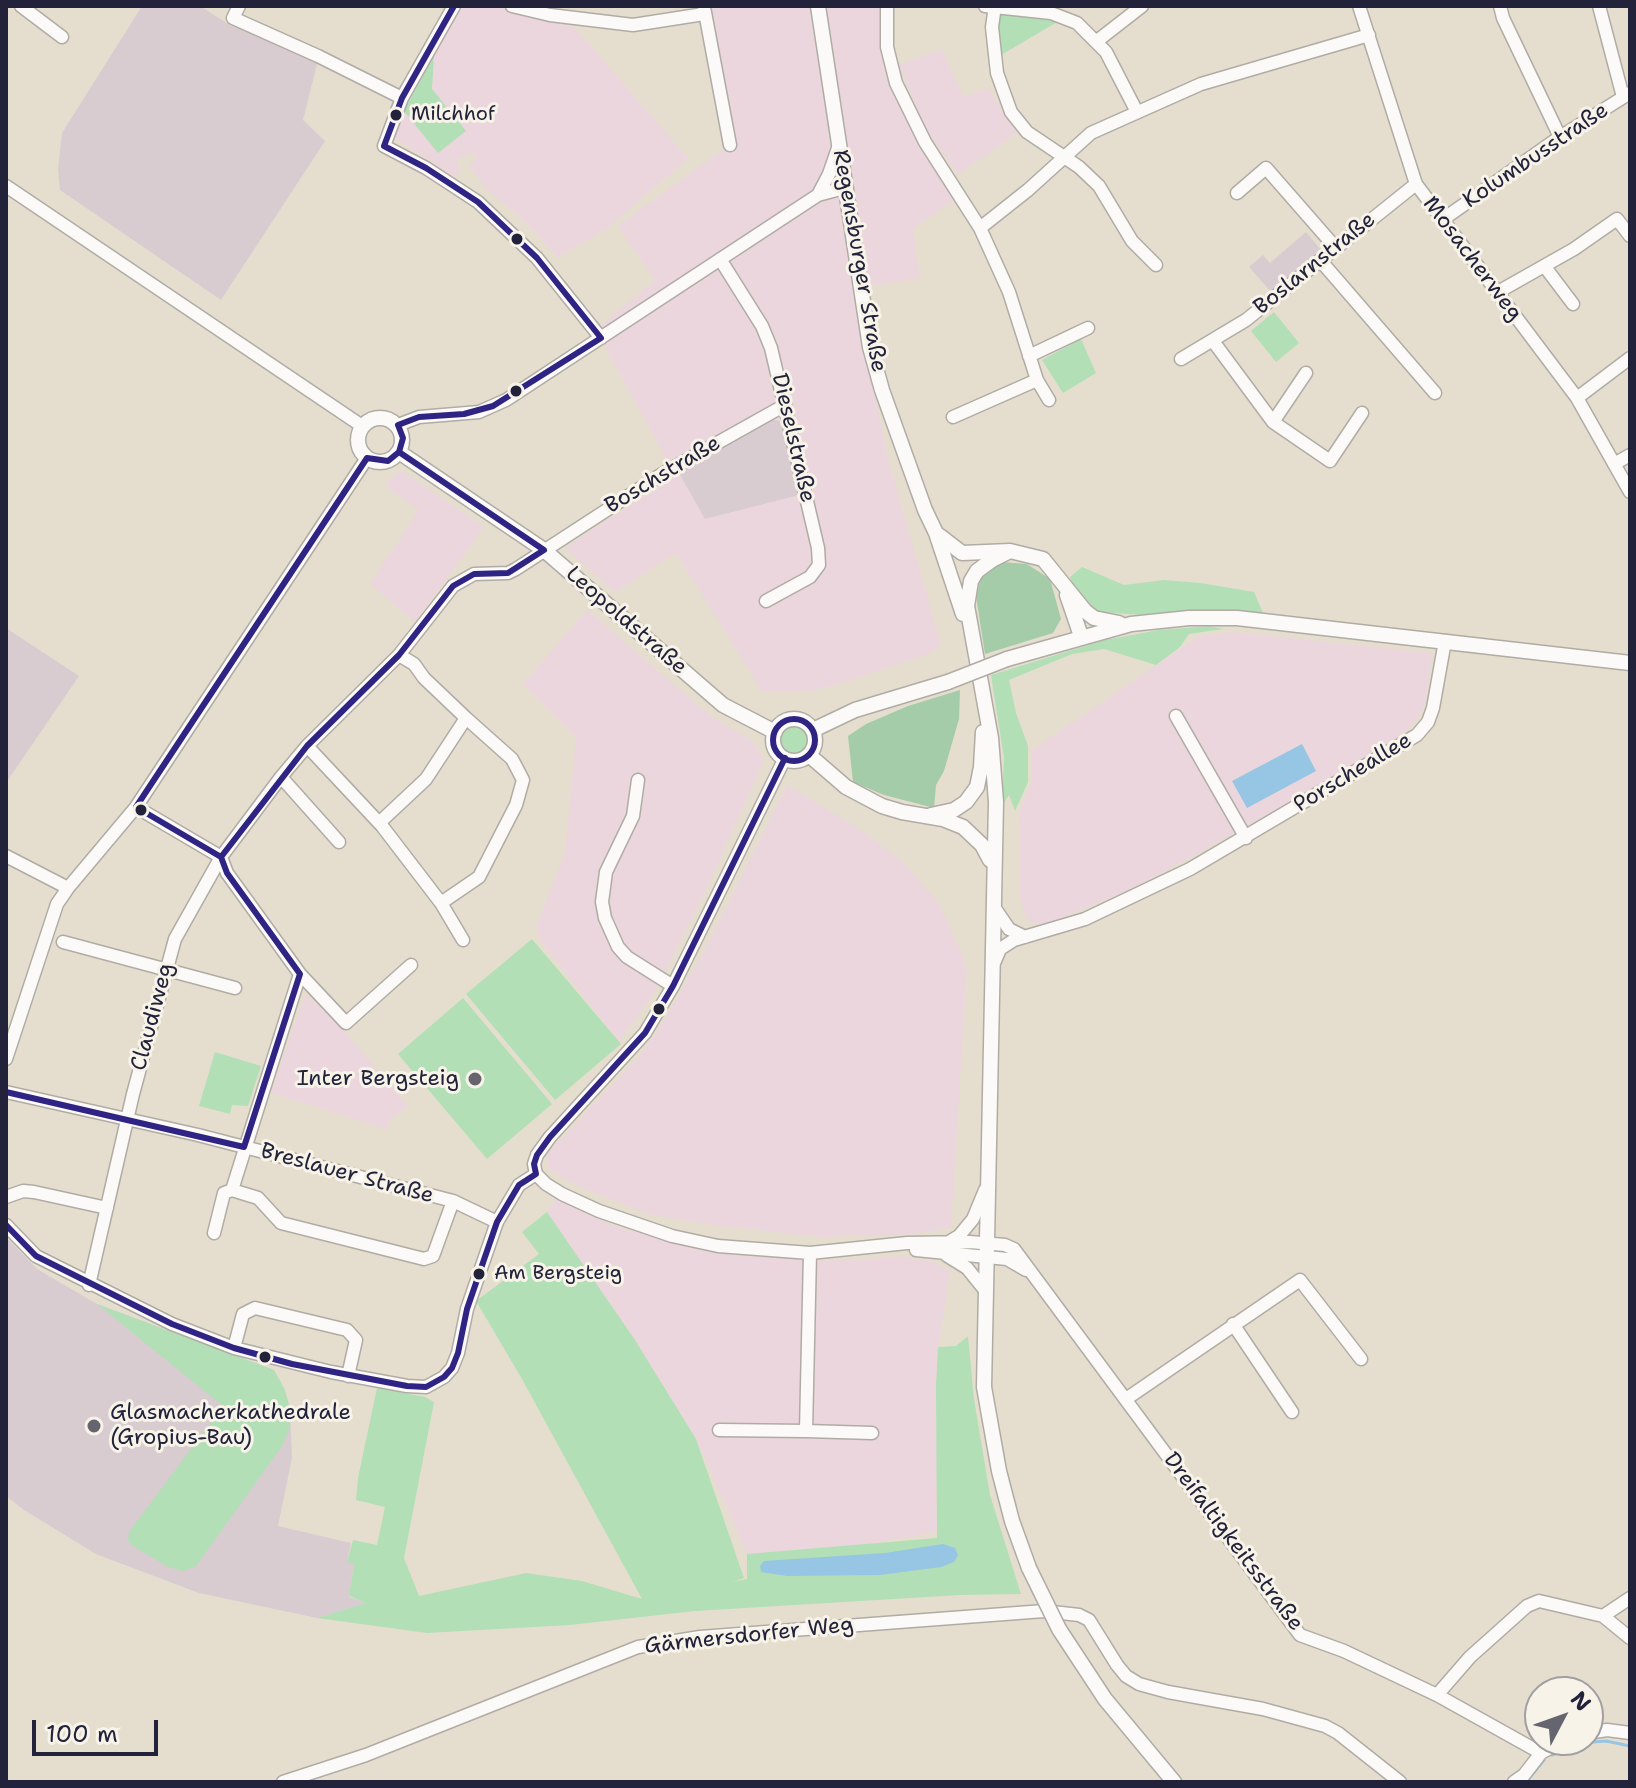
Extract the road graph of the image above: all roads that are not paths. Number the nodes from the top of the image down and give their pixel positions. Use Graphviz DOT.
graph roads {
  1 [pos="21,6"];
  2 [pos="454,6"];
  3 [pos="512,6"];
  4 [pos="818,6"];
  5 [pos="887,6"];
  6 [pos="985,6"];
  7 [pos="995,6"];
  8 [pos="1142,6"];
  9 [pos="1359,6"];
  10 [pos="1500,6"];
  11 [pos="1599,6"];
  12 [pos="704,10"];
  13 [pos="236,12"];
  14 [pos="1369,35"];
  15 [pos="62,37"];
  16 [pos="1097,41"];
  17 [pos="1627,95"];
  18 [pos="402,98"];
  19 [pos="1137,112"];
  20 [pos="1560,137"];
  21 [pos="730,145"];
  22 [pos="838,148"];
  23 [pos="1064,157"];
  24 [pos="1416,184"];
  25 [pos="6,186"];
  26 [pos="844,188"];
  27 [pos="1237,193"];
  28 [pos="818,195"];
  29 [pos="1442,220"];
  30 [pos="980,228"];
  31 [pos="1630,236"];
  32 [pos="1335,247"];
  33 [pos="720,259"];
  34 [pos="1320,260"];
  35 [pos="1156,265"];
  36 [pos="1545,267"];
  37 [pos="1498,292"];
  38 [pos="1573,304"];
  39 [pos="1088,328"];
  40 [pos="601,338"];
  41 [pos="1213,341"];
  42 [pos="1029,356"];
  43 [pos="1630,358"];
  44 [pos="1181,359"];
  45 [pos="1306,373"];
  46 [pos="1037,380"];
  47 [pos="1435,393"];
  48 [pos="1577,398"];
  49 [pos="1049,400"];
  50 [pos="785,405"];
  51 [pos="1362,413"];
  52 [pos="953,417"];
  53 [pos="1273,422"];
  54 [pos="398,425"];
  55 [pos="362,426"];
  56 [pos="399,452"];
  57 [pos="1630,455"];
  58 [pos="367,458"];
  59 [pos="1614,464"];
  60 [pos="1630,492"];
  61 [pos="925,510"];
  62 [pos="936,533"];
  63 [pos="544,550"];
  64 [pos="1010,551"];
  65 [pos="1065,587"];
  66 [pos="766,601"];
  67 [pos="1131,624"];
  68 [pos="1081,636"];
  69 [pos="1445,641"];
  70 [pos="973,645"];
  71 [pos="399,655"];
  72 [pos="1630,663"];
  73 [pos="1176,716"];
  74 [pos="466,718"];
  75 [pos="983,726"];
  76 [pos="813,730"];
  77 [pos="775,732"];
  78 [pos="307,746"];
  79 [pos="809,755"];
  80 [pos="785,758"];
  81 [pos="281,777"];
  82 [pos="638,780"];
  83 [pos="136,807"];
  84 [pos="923,816"];
  85 [pos="379,823"];
  86 [pos="1246,838"];
  87 [pos="339,842"];
  88 [pos="6,856"];
  89 [pos="221,857"];
  90 [pos="990,860"];
  91 [pos="68,888"];
  92 [pos="446,900"];
  93 [pos="993,900"];
  94 [pos="461,907"];
  95 [pos="1025,937"];
  96 [pos="463,940"];
  97 [pos="63,942"];
  98 [pos="411,965"];
  99 [pos="165,969"];
  100 [pos="300,974"];
  101 [pos="991,978"];
  102 [pos="673,986"];
  103 [pos="235,988"];
  104 [pos="6,1059"];
  105 [pos="6,1092"];
  106 [pos="126,1121"];
  107 [pos="244,1147"];
  108 [pos="536,1174"];
  109 [pos="986,1187"];
  110 [pos="232,1190"];
  111 [pos="6,1197"];
  112 [pos="453,1201"];
  113 [pos="107,1208"];
  114 [pos="497,1222"];
  115 [pos="6,1225"];
  116 [pos="214,1233"];
  117 [pos="944,1247"];
  118 [pos="985,1249"];
  119 [pos="810,1253"];
  120 [pos="89,1285"];
  121 [pos="984,1289"];
  122 [pos="1233,1324"];
  123 [pos="234,1348"];
  124 [pos="1361,1359"];
  125 [pos="348,1376"];
  126 [pos="1126,1399"];
  127 [pos="1292,1412"];
  128 [pos="719,1430"];
  129 [pos="806,1431"];
  130 [pos="872,1433"];
  131 [pos="1630,1598"];
  132 [pos="1603,1616"];
  133 [pos="1630,1638"];
  134 [pos="1437,1695"];
  135 [pos="1604,1730"];
  136 [pos="1630,1733"];
  137 [pos="1524,1744"];
  138 [pos="1539,1756"];
  139 [pos="283,1782"];
  140 [pos="1174,1782"];
  141 [pos="1400,1782"];
  142 [pos="1514,1782"];
  1 -- 15 [label="street"];
  2 -- 18 [label="street"];
  3 -- 12 [label="street"];
  4 -- 22 [label="main road, Regensburger Straße"];
  5 -- 30 [label="street"];
  6 -- 7 [label="street"];
  7 -- 16 [label="street"];
  7 -- 23 [label="street"];
  8 -- 16 [label="street"];
  9 -- 14 [label="street, Mosacherweg"];
  10 -- 20 [label="street"];
  11 -- 17 [label="street"];
  12 -- 21 [label="street"];
  13 -- 18 [label="street"];
  14 -- 19 [label="street"];
  14 -- 24 [label="street, Mosacherweg"];
  16 -- 19 [label="street"];
  17 -- 20 [label="street, Kolumbusstraße"];
  18 -- 40 [label="street"];
  19 -- 23 [label="street"];
  20 -- 29 [label="street, Kolumbusstraße"];
  22 -- 26 [label="main road, Regensburger Straße"];
  22 -- 28 [label="street"];
  23 -- 30 [label="street"];
  23 -- 35 [label="street"];
  24 -- 29 [label="street, Mosacherweg"];
  24 -- 32 [label="street, Boslarnstraße"];
  25 -- 55 [label="street"];
  26 -- 28 [label="street"];
  26 -- 61 [label="main road, Regensburger Straße"];
  27 -- 32 [label="street"];
  28 -- 33 [label="street"];
  29 -- 37 [label="street, Mosacherweg"];
  30 -- 42 [label="street"];
  31 -- 36 [label="street"];
  32 -- 34 [label="street, Boslarnstraße"];
  33 -- 40 [label="street"];
  33 -- 50 [label="street, Dieselstraße"];
  34 -- 41 [label="street, Boslarnstraße"];
  34 -- 47 [label="street"];
  36 -- 37 [label="street"];
  36 -- 38 [label="street"];
  37 -- 48 [label="street, Mosacherweg"];
  39 -- 42 [label="street"];
  40 -- 54 [label="street"];
  41 -- 44 [label="street, Boslarnstraße"];
  41 -- 53 [label="street"];
  42 -- 46 [label="street"];
  43 -- 48 [label="street"];
  45 -- 53 [label="street"];
  46 -- 49 [label="street"];
  46 -- 52 [label="street"];
  48 -- 59 [label="street, Mosacherweg"];
  50 -- 63 [label="street, Boschstraße"];
  50 -- 66 [label="street, Dieselstraße"];
  51 -- 53 [label="street"];
  54 -- 55 [label="main road"];
  54 -- 56 [label="main road"];
  55 -- 58 [label="main road"];
  56 -- 58 [label="main road"];
  56 -- 63 [label="main road, Leopoldstraße"];
  57 -- 59 [label="street"];
  58 -- 83 [label="street"];
  59 -- 60 [label="street, Mosacherweg"];
  61 -- 62 [label="main road, Regensburger Straße"];
  61 -- 75 [label="main road"];
  62 -- 64 [label="main road"];
  62 -- 70 [label="main road, Regensburger Straße"];
  63 -- 71 [label="street, Claudiweg"];
  63 -- 77 [label="main road, Leopoldstraße"];
  64 -- 65 [label="main road"];
  64 -- 70 [label="main road"];
  65 -- 67 [label="main road"];
  65 -- 68 [label="main road"];
  67 -- 68 [label="main road"];
  67 -- 69 [label="main road"];
  68 -- 76 [label="main road, bridge"];
  69 -- 72 [label="main road"];
  69 -- 86 [label="street, Porscheallee"];
  70 -- 93 [label="main road"];
  71 -- 74 [label="street"];
  71 -- 78 [label="street, Claudiweg"];
  73 -- 86 [label="street"];
  74 -- 85 [label="street"];
  74 -- 92 [label="street"];
  75 -- 84 [label="main road"];
  75 -- 90 [label="main road"];
  76 -- 77 [label="main road"];
  76 -- 79 [label="main road"];
  77 -- 80 [label="main road"];
  78 -- 81 [label="street, Claudiweg"];
  78 -- 85 [label="street"];
  79 -- 80 [label="main road"];
  79 -- 84 [label="main road"];
  80 -- 102 [label="street"];
  81 -- 87 [label="street"];
  81 -- 89 [label="street, Claudiweg"];
  82 -- 102 [label="street"];
  83 -- 89 [label="street"];
  83 -- 91 [label="street"];
  84 -- 90 [label="main road"];
  85 -- 92 [label="street"];
  86 -- 95 [label="street, Porscheallee"];
  88 -- 91 [label="street"];
  89 -- 99 [label="street, Claudiweg"];
  89 -- 100 [label="street"];
  90 -- 93 [label="main road"];
  91 -- 104 [label="street"];
  92 -- 94 [label="street"];
  92 -- 96 [label="street"];
  93 -- 95 [label="street"];
  93 -- 101 [label="main road"];
  95 -- 101 [label="street"];
  97 -- 99 [label="street"];
  98 -- 100 [label="street"];
  99 -- 103 [label="street"];
  99 -- 106 [label="street, Claudiweg"];
  100 -- 107 [label="street"];
  101 -- 109 [label="main road"];
  102 -- 108 [label="street"];
  105 -- 106 [label="street, Breslauer Straße"];
  106 -- 107 [label="street, Breslauer Straße"];
  106 -- 113 [label="street, Claudiweg"];
  107 -- 110 [label="street"];
  107 -- 112 [label="street, Breslauer Straße"];
  108 -- 114 [label="street"];
  108 -- 119 [label="street"];
  109 -- 117 [label="street"];
  109 -- 118 [label="main road"];
  110 -- 112 [label="street"];
  110 -- 116 [label="street"];
  111 -- 113 [label="street"];
  112 -- 114 [label="street, Breslauer Straße"];
  113 -- 120 [label="street, Claudiweg"];
  114 -- 125 [label="street"];
  115 -- 120 [label="street"];
  117 -- 118 [label="street"];
  117 -- 119 [label="street"];
  117 -- 121 [label="street"];
  118 -- 121 [label="main road"];
  118 -- 126 [label="street, Dreifaltigkeitsstraße"];
  119 -- 129 [label="street"];
  120 -- 123 [label="street"];
  121 -- 140 [label="main road, bridge"];
  122 -- 124 [label="street"];
  122 -- 126 [label="street"];
  122 -- 127 [label="street"];
  123 -- 125 [label="street"];
  123 -- 125 [label="street"];
  126 -- 134 [label="street, Dreifaltigkeitsstraße"];
  128 -- 129 [label="street"];
  129 -- 130 [label="street"];
  131 -- 132 [label="street"];
  132 -- 133 [label="street"];
  132 -- 134 [label="street"];
  134 -- 137 [label="street, Dreifaltigkeitsstraße"];
  135 -- 136 [label="street"];
  138 -- 142 [label="street"];
  139 -- 141 [label="street, Gärmersdorfer Weg"];
}
